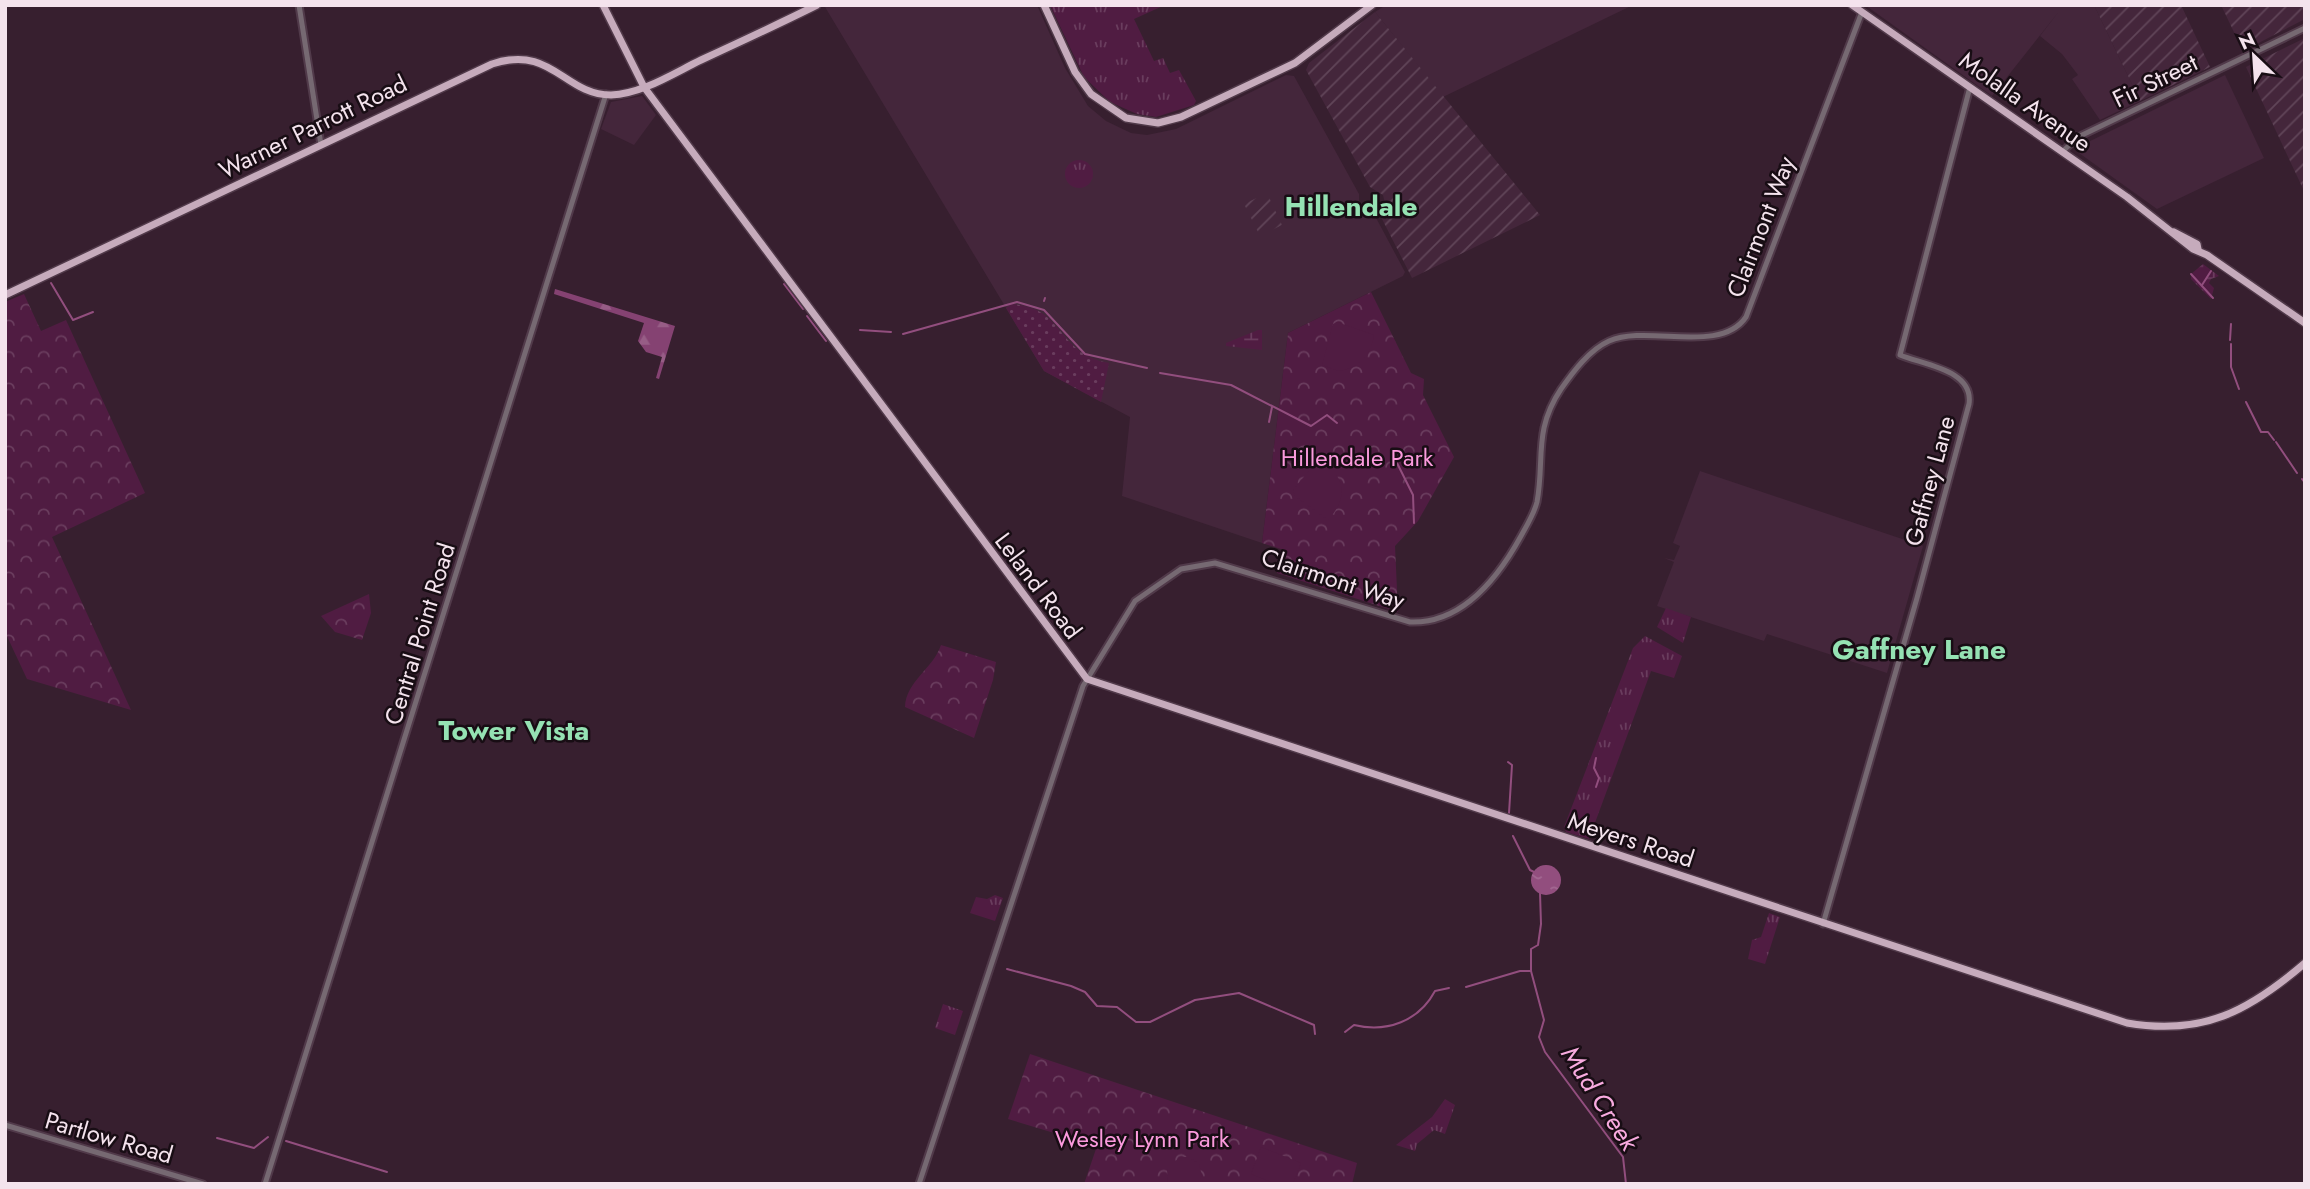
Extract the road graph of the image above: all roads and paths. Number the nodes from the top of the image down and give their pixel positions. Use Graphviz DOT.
graph roads {
  1 [pos="299,5"];
  2 [pos="603,5"];
  3 [pos="817,5"];
  4 [pos="1044,5"];
  5 [pos="1371,5"];
  6 [pos="1852,5"];
  7 [pos="1862,12"];
  8 [pos="2305,28"];
  9 [pos="644,87"];
  10 [pos="1970,87"];
  11 [pos="606,94"];
  12 [pos="321,145"];
  13 [pos="2062,152"];
  14 [pos="5,295"];
  15 [pos="2305,323"];
  16 [pos="1087,679"];
  17 [pos="1822,924"];
  18 [pos="2305,963"];
  19 [pos="5,1125"];
  20 [pos="203,1184"];
  21 [pos="265,1184"];
  22 [pos="919,1184"];
  1 -- 12 [label="street"];
  2 -- 9 [label="main road, Leland Road"];
  3 -- 9 [label="main road, Warner Parrott Road"];
  4 -- 5 [label="main road"];
  6 -- 7 [label="main road, Molalla Avenue"];
  7 -- 10 [label="main road, Molalla Avenue"];
  7 -- 16 [label="street, Clairmont Way"];
  8 -- 13 [label="street, Fir Street"];
  9 -- 11 [label="main road, Warner Parrott Road"];
  9 -- 16 [label="main road, Leland Road"];
  10 -- 13 [label="main road, Molalla Avenue"];
  10 -- 17 [label="street, Gaffney Lane"];
  11 -- 12 [label="main road, Warner Parrott Road"];
  11 -- 21 [label="street, Central Point Road"];
  12 -- 14 [label="main road, Warner Parrott Road"];
  13 -- 15 [label="main road, Molalla Avenue"];
  16 -- 17 [label="main road, Meyers Road"];
  16 -- 22 [label="street"];
  17 -- 18 [label="main road, Meyers Road"];
  19 -- 20 [label="street, Partlow Road"];
}
